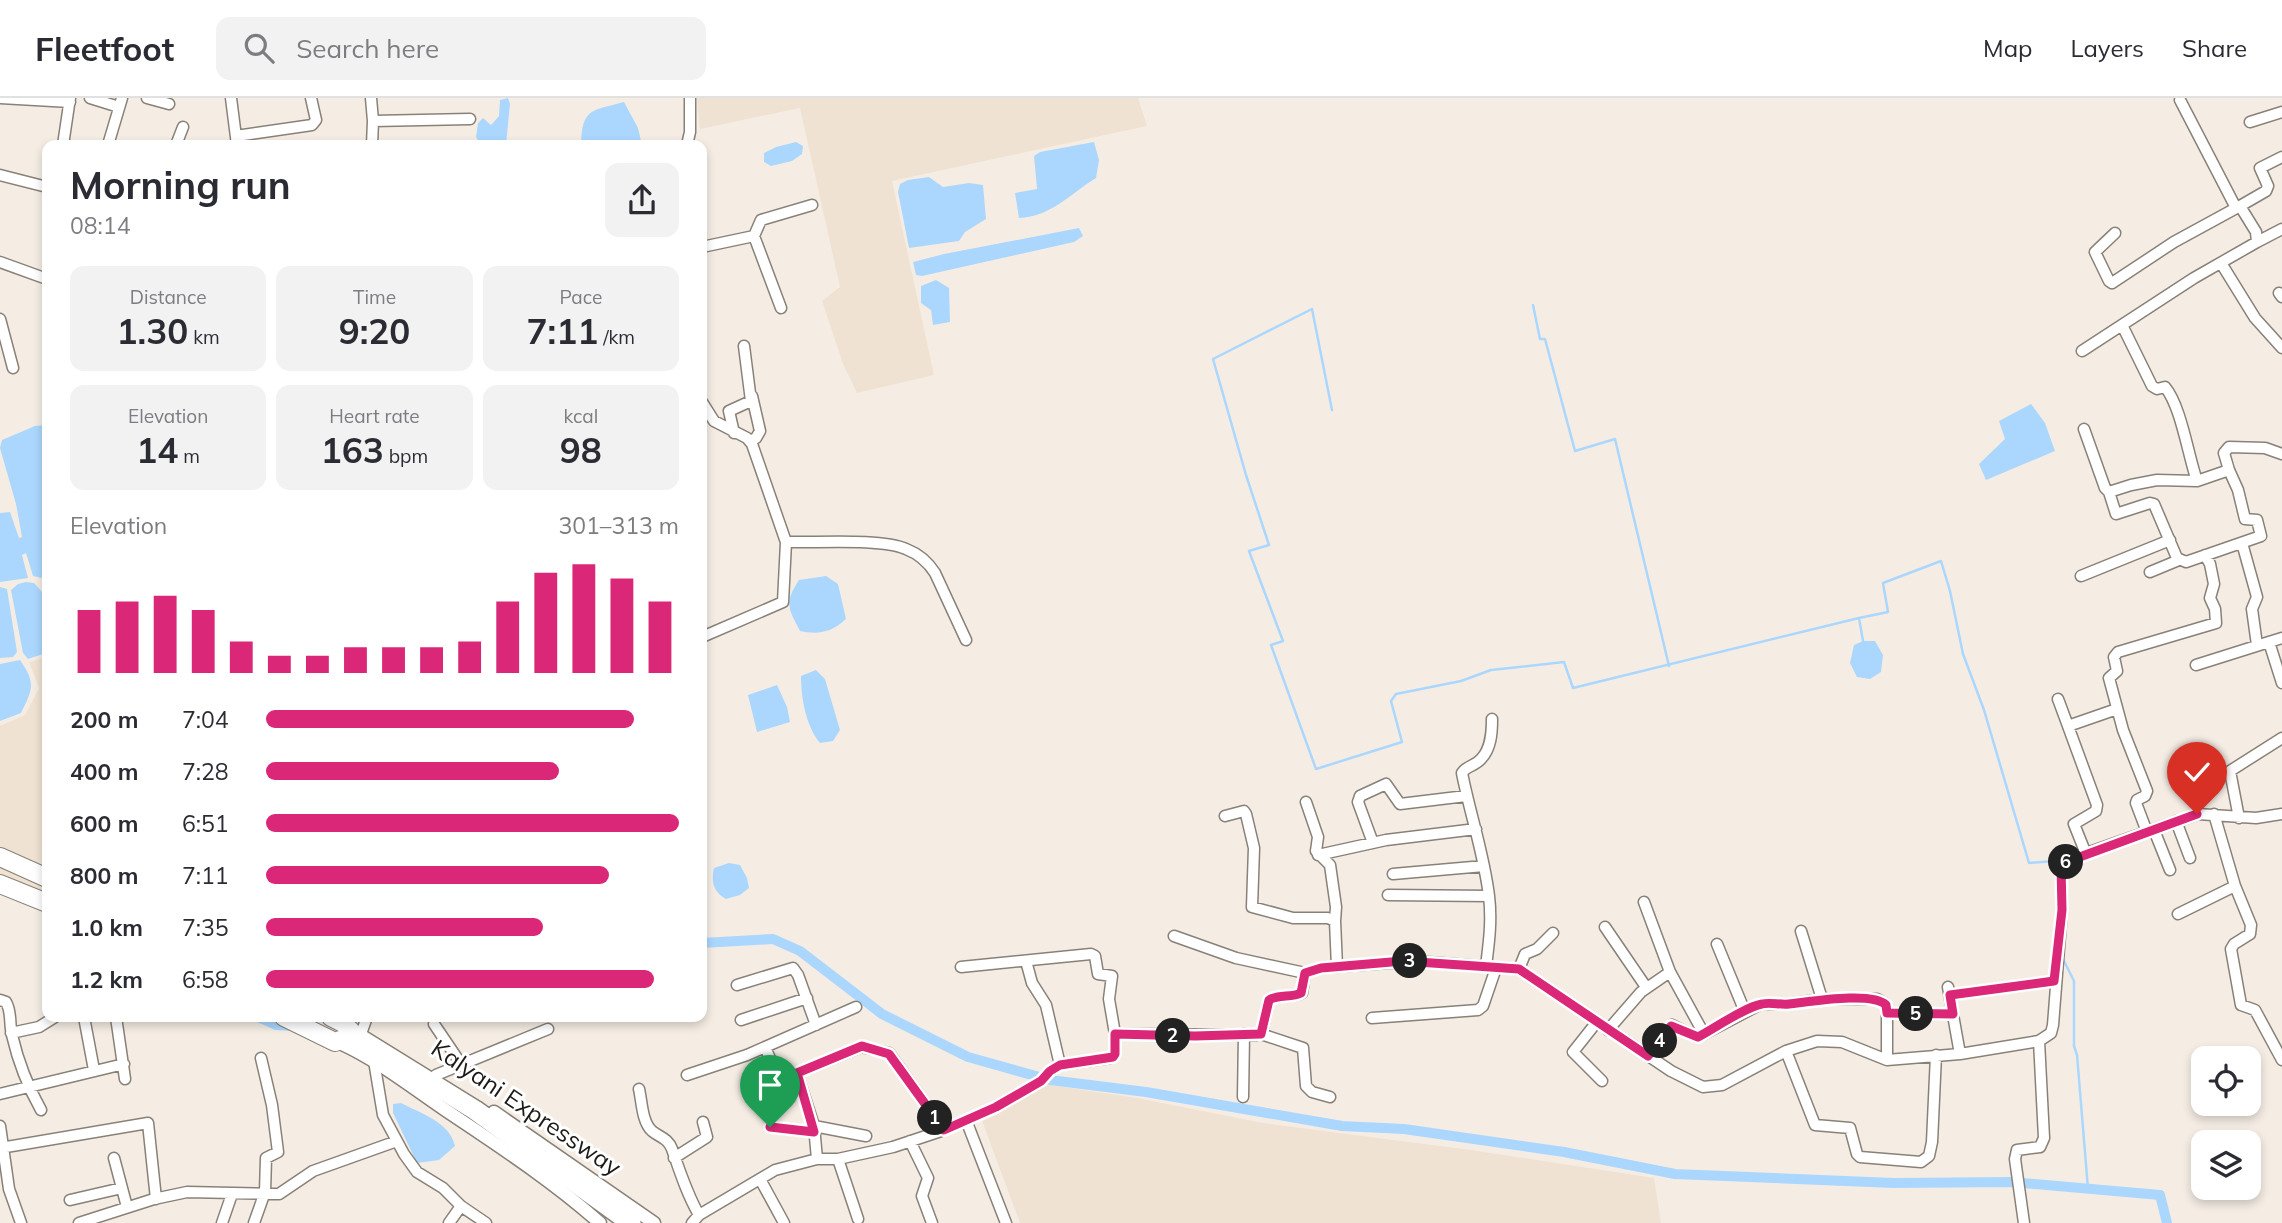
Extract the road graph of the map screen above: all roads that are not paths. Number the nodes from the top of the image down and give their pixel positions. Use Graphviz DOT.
graph roads {
  1 [pos="0,98"];
  2 [pos="90,98"];
  3 [pos="147,98"];
  4 [pos="231,98"];
  5 [pos="311,98"];
  6 [pos="371,98"];
  7 [pos="690,98"];
  8 [pos="70,100"];
  9 [pos="2180,100"];
  10 [pos="120,102"];
  11 [pos="169,104"];
  12 [pos="2282,112"];
  13 [pos="470,119"];
  14 [pos="373,121"];
  15 [pos="2250,122"];
  16 [pos="183,127"];
  17 [pos="64,140"];
  18 [pos="109,140"];
  19 [pos="178,140"];
  20 [pos="236,140"];
  21 [pos="241,140"];
  22 [pos="372,140"];
  23 [pos="688,140"];
  24 [pos="2282,157"];
  25 [pos="0,175"];
  26 [pos="42,186"];
  27 [pos="811,205"];
  28 [pos="2238,207"];
  29 [pos="2282,229"];
  30 [pos="2115,233"];
  31 [pos="754,236"];
  32 [pos="2257,242"];
  33 [pos="707,246"];
  34 [pos="0,262"];
  35 [pos="2221,263"];
  36 [pos="42,277"];
  37 [pos="781,308"];
  38 [pos="0,319"];
  39 [pos="2122,325"];
  40 [pos="744,346"];
  41 [pos="2282,348"];
  42 [pos="2082,351"];
  43 [pos="13,368"];
  44 [pos="752,396"];
  45 [pos="707,410"];
  46 [pos="2084,429"];
  47 [pos="734,433"];
  48 [pos="750,441"];
  49 [pos="2282,454"];
  50 [pos="2229,470"];
  51 [pos="2197,481"];
  52 [pos="2109,492"];
  53 [pos="2170,540"];
  54 [pos="786,542"];
  55 [pos="2242,543"];
  56 [pos="2204,555"];
  57 [pos="2179,560"];
  58 [pos="2150,572"];
  59 [pos="2081,576"];
  60 [pos="707,635"];
  61 [pos="2282,638"];
  62 [pos="966,640"];
  63 [pos="2269,642"];
  64 [pos="2257,645"];
  65 [pos="2196,665"];
  66 [pos="2282,683"];
  67 [pos="2059,699"];
  68 [pos="2117,709"];
  69 [pos="1492,719"];
  70 [pos="2068,726"];
  71 [pos="2282,738"];
  72 [pos="1466,796"];
  73 [pos="1306,802"];
  74 [pos="2214,814"];
  75 [pos="2282,814"];
  76 [pos="1225,816"];
  77 [pos="2239,818"];
  78 [pos="2176,821"];
  79 [pos="1476,829"];
  80 [pos="2150,831"];
  81 [pos="1373,843"];
  82 [pos="2086,854"];
  83 [pos="1318,855"];
  84 [pos="0,857"];
  85 [pos="2190,858"];
  86 [pos="1484,866"];
  87 [pos="2170,870"];
  88 [pos="1393,874"];
  89 [pos="42,876"];
  90 [pos="0,884"];
  91 [pos="2235,886"];
  92 [pos="1388,895"];
  93 [pos="1489,896"];
  94 [pos="42,901"];
  95 [pos="1644,902"];
  96 [pos="2178,914"];
  97 [pos="1335,921"];
  98 [pos="1605,927"];
  99 [pos="1801,931"];
  100 [pos="1553,933"];
  101 [pos="1174,936"];
  102 [pos="1717,944"];
  103 [pos="1026,961"];
  104 [pos="961,967"];
  105 [pos="1337,967"];
  106 [pos="1491,967"];
  107 [pos="1519,969"];
  108 [pos="1670,972"];
  109 [pos="1305,973"];
  110 [pos="2054,981"];
  111 [pos="737,985"];
  112 [pos="1646,987"];
  113 [pos="807,998"];
  114 [pos="1822,999"];
  115 [pos="0,1000"];
  116 [pos="856,1007"];
  117 [pos="1745,1012"];
  118 [pos="1887,1013"];
  119 [pos="1953,1014"];
  120 [pos="1372,1018"];
  121 [pos="741,1020"];
  122 [pos="48,1022"];
  123 [pos="85,1022"];
  124 [pos="117,1022"];
  125 [pos="295,1022"];
  126 [pos="1596,1023"];
  127 [pos="434,1024"];
  128 [pos="816,1025"];
  129 [pos="548,1029"];
  130 [pos="350,1030"];
  131 [pos="1608,1030"];
  132 [pos="11,1033"];
  133 [pos="1115,1034"];
  134 [pos="1244,1034"];
  135 [pos="1261,1034"];
  136 [pos="1704,1034"];
  137 [pos="2039,1041"];
  138 [pos="335,1042"];
  139 [pos="765,1047"];
  140 [pos="1786,1051"];
  141 [pos="1960,1054"];
  142 [pos="1936,1055"];
  143 [pos="1648,1056"];
  144 [pos="261,1058"];
  145 [pos="1887,1060"];
  146 [pos="2282,1060"];
  147 [pos="374,1061"];
  148 [pos="124,1064"];
  149 [pos="461,1064"];
  150 [pos="1055,1068"];
  151 [pos="94,1070"];
  152 [pos="797,1073"];
  153 [pos="436,1075"];
  154 [pos="687,1075"];
  155 [pos="125,1079"];
  156 [pos="1602,1081"];
  157 [pos="29,1087"];
  158 [pos="639,1089"];
  159 [pos="0,1094"];
  160 [pos="1243,1097"];
  161 [pos="1330,1097"];
  162 [pos="41,1110"];
  163 [pos="966,1121"];
  164 [pos="703,1122"];
  165 [pos="0,1126"];
  166 [pos="770,1127"];
  167 [pos="814,1129"];
  168 [pos="944,1130"];
  169 [pos="866,1136"];
  170 [pos="910,1140"];
  171 [pos="397,1141"];
  172 [pos="2,1148"];
  173 [pos="114,1158"];
  174 [pos="674,1158"];
  175 [pos="817,1159"];
  176 [pos="838,1159"];
  177 [pos="760,1179"];
  178 [pos="122,1188"];
  179 [pos="5,1190"];
  180 [pos="232,1194"];
  181 [pos="264,1194"];
  182 [pos="70,1199"];
  183 [pos="156,1199"];
  184 [pos="461,1206"];
  185 [pos="127,1207"];
  186 [pos="695,1219"];
  187 [pos="858,1219"];
  188 [pos="21,1223"];
  189 [pos="79,1223"];
  190 [pos="222,1223"];
  191 [pos="254,1223"];
  192 [pos="449,1223"];
  193 [pos="486,1223"];
  194 [pos="600,1223"];
  195 [pos="616,1223"];
  196 [pos="631,1223"];
  197 [pos="654,1223"];
  198 [pos="784,1223"];
  199 [pos="932,1223"];
  200 [pos="1006,1223"];
  201 [pos="2024,1223"];
  1 -- 8 [label="street"];
  2 -- 10 [label="street"];
  3 -- 11 [label="street"];
  4 -- 20 [label="street"];
  5 -- 21 [label="street"];
  6 -- 14 [label="street"];
  7 -- 23 [label="street"];
  8 -- 17 [label="street"];
  9 -- 28 [label="street"];
  10 -- 18 [label="street"];
  12 -- 15 [label="street"];
  13 -- 14 [label="street"];
  14 -- 22 [label="street"];
  16 -- 19 [label="street"];
  24 -- 28 [label="street"];
  25 -- 26 [label="street"];
  27 -- 31 [label="street"];
  28 -- 30 [label="street"];
  28 -- 32 [label="street"];
  29 -- 32 [label="street"];
  31 -- 33 [label="street"];
  31 -- 37 [label="street"];
  32 -- 35 [label="street"];
  34 -- 36 [label="street"];
  35 -- 39 [label="street"];
  35 -- 41 [label="street"];
  38 -- 43 [label="street"];
  39 -- 42 [label="street"];
  39 -- 51 [label="street"];
  40 -- 44 [label="street"];
  44 -- 47 [label="street"];
  44 -- 48 [label="street"];
  45 -- 47 [label="street"];
  46 -- 52 [label="street"];
  47 -- 48 [label="street"];
  48 -- 54 [label="street"];
  49 -- 50 [label="street"];
  50 -- 51 [label="street"];
  50 -- 55 [label="street"];
  51 -- 52 [label="street"];
  52 -- 53 [label="street"];
  53 -- 57 [label="street"];
  53 -- 59 [label="street"];
  54 -- 60 [label="street"];
  54 -- 62 [label="street"];
  55 -- 56 [label="street"];
  55 -- 64 [label="street"];
  56 -- 57 [label="street"];
  56 -- 68 [label="street"];
  57 -- 58 [label="street"];
  61 -- 63 [label="street"];
  63 -- 64 [label="street"];
  63 -- 66 [label="street"];
  64 -- 65 [label="street"];
  67 -- 70 [label="street"];
  68 -- 70 [label="street"];
  68 -- 80 [label="street"];
  69 -- 72 [label="street"];
  70 -- 82 [label="street"];
  71 -- 77 [label="street"];
  72 -- 79 [label="street"];
  72 -- 81 [label="street"];
  73 -- 83 [label="street"];
  74 -- 77 [label="street"];
  74 -- 78 [label="street"];
  74 -- 91 [label="street"];
  75 -- 77 [label="street"];
  76 -- 97 [label="street"];
  78 -- 80 [label="street"];
  78 -- 85 [label="street"];
  79 -- 81 [label="street"];
  79 -- 86 [label="street"];
  80 -- 82 [label="street"];
  80 -- 87 [label="street"];
  81 -- 83 [label="street"];
  82 -- 110 [label="street"];
  83 -- 97 [label="street"];
  84 -- 89 [label="highway"];
  86 -- 88 [label="street"];
  86 -- 93 [label="street"];
  90 -- 94 [label="highway"];
  91 -- 96 [label="street"];
  91 -- 146 [label="street"];
  92 -- 93 [label="street"];
  93 -- 106 [label="street"];
  95 -- 108 [label="street"];
  97 -- 105 [label="street"];
  98 -- 112 [label="street"];
  99 -- 114 [label="street"];
  100 -- 107 [label="street"];
  101 -- 109 [label="street"];
  102 -- 117 [label="street"];
  103 -- 104 [label="street"];
  103 -- 133 [label="street"];
  103 -- 150 [label="street"];
  105 -- 106 [label="street"];
  105 -- 109 [label="street"];
  106 -- 107 [label="street"];
  106 -- 120 [label="street"];
  107 -- 126 [label="street"];
  108 -- 112 [label="street"];
  108 -- 136 [label="street"];
  109 -- 135 [label="street"];
  110 -- 119 [label="street"];
  110 -- 137 [label="street"];
  111 -- 113 [label="street"];
  112 -- 131 [label="street"];
  113 -- 121 [label="street"];
  113 -- 128 [label="street"];
  114 -- 117 [label="street"];
  114 -- 118 [label="street"];
  115 -- 132 [label="street"];
  116 -- 128 [label="street"];
  117 -- 136 [label="street"];
  118 -- 119 [label="street"];
  118 -- 145 [label="street"];
  119 -- 141 [label="street"];
  122 -- 132 [label="street"];
  123 -- 151 [label="street"];
  124 -- 148 [label="street"];
  125 -- 138 [label="highway, Kalyani Expressway"];
  126 -- 131 [label="street"];
  126 -- 156 [label="street"];
  127 -- 149 [label="street"];
  128 -- 139 [label="street"];
  129 -- 149 [label="street"];
  130 -- 138 [label="highway"];
  130 -- 153 [label="street, Kalyani Expressway"];
  130 -- 195 [label="highway, Kalyani Expressway"];
  130 -- 196 [label="highway, Kalyani Expressway"];
  131 -- 143 [label="street"];
  132 -- 157 [label="street"];
  133 -- 134 [label="street"];
  133 -- 150 [label="street"];
  134 -- 135 [label="street"];
  134 -- 160 [label="street"];
  135 -- 161 [label="street"];
  136 -- 143 [label="street"];
  137 -- 141 [label="street"];
  137 -- 201 [label="street"];
  138 -- 147 [label="street, Kalyani Expressway"];
  139 -- 152 [label="street"];
  139 -- 154 [label="street"];
  140 -- 142 [label="street"];
  140 -- 143 [label="street"];
  140 -- 145 [label="street"];
  141 -- 142 [label="street"];
  142 -- 145 [label="street"];
  144 -- 181 [label="street"];
  147 -- 171 [label="street"];
  147 -- 194 [label="street, Kalyani Expressway"];
  148 -- 151 [label="street"];
  148 -- 155 [label="street"];
  149 -- 153 [label="street"];
  150 -- 163 [label="street"];
  151 -- 157 [label="street"];
  152 -- 167 [label="street"];
  152 -- 168 [label="street"];
  153 -- 197 [label="street, Kalyani Expressway"];
  157 -- 159 [label="street"];
  157 -- 162 [label="street"];
  158 -- 174 [label="street"];
  163 -- 168 [label="street"];
  163 -- 200 [label="street"];
  164 -- 174 [label="street"];
  165 -- 172 [label="street"];
  166 -- 167 [label="street"];
  167 -- 169 [label="street"];
  167 -- 175 [label="street"];
  168 -- 170 [label="street"];
  170 -- 176 [label="street"];
  170 -- 199 [label="street"];
  171 -- 181 [label="street"];
  171 -- 184 [label="street"];
  172 -- 179 [label="street"];
  172 -- 183 [label="street"];
  173 -- 178 [label="street"];
  174 -- 186 [label="street"];
  175 -- 176 [label="street"];
  175 -- 177 [label="street"];
  176 -- 187 [label="street"];
  177 -- 186 [label="street"];
  177 -- 198 [label="street"];
  178 -- 182 [label="street"];
  178 -- 185 [label="street"];
  179 -- 188 [label="street"];
  180 -- 181 [label="street"];
  180 -- 183 [label="street"];
  180 -- 190 [label="street"];
  181 -- 191 [label="street"];
  183 -- 185 [label="street"];
  184 -- 192 [label="street"];
  184 -- 193 [label="street"];
  185 -- 189 [label="street"];
}
